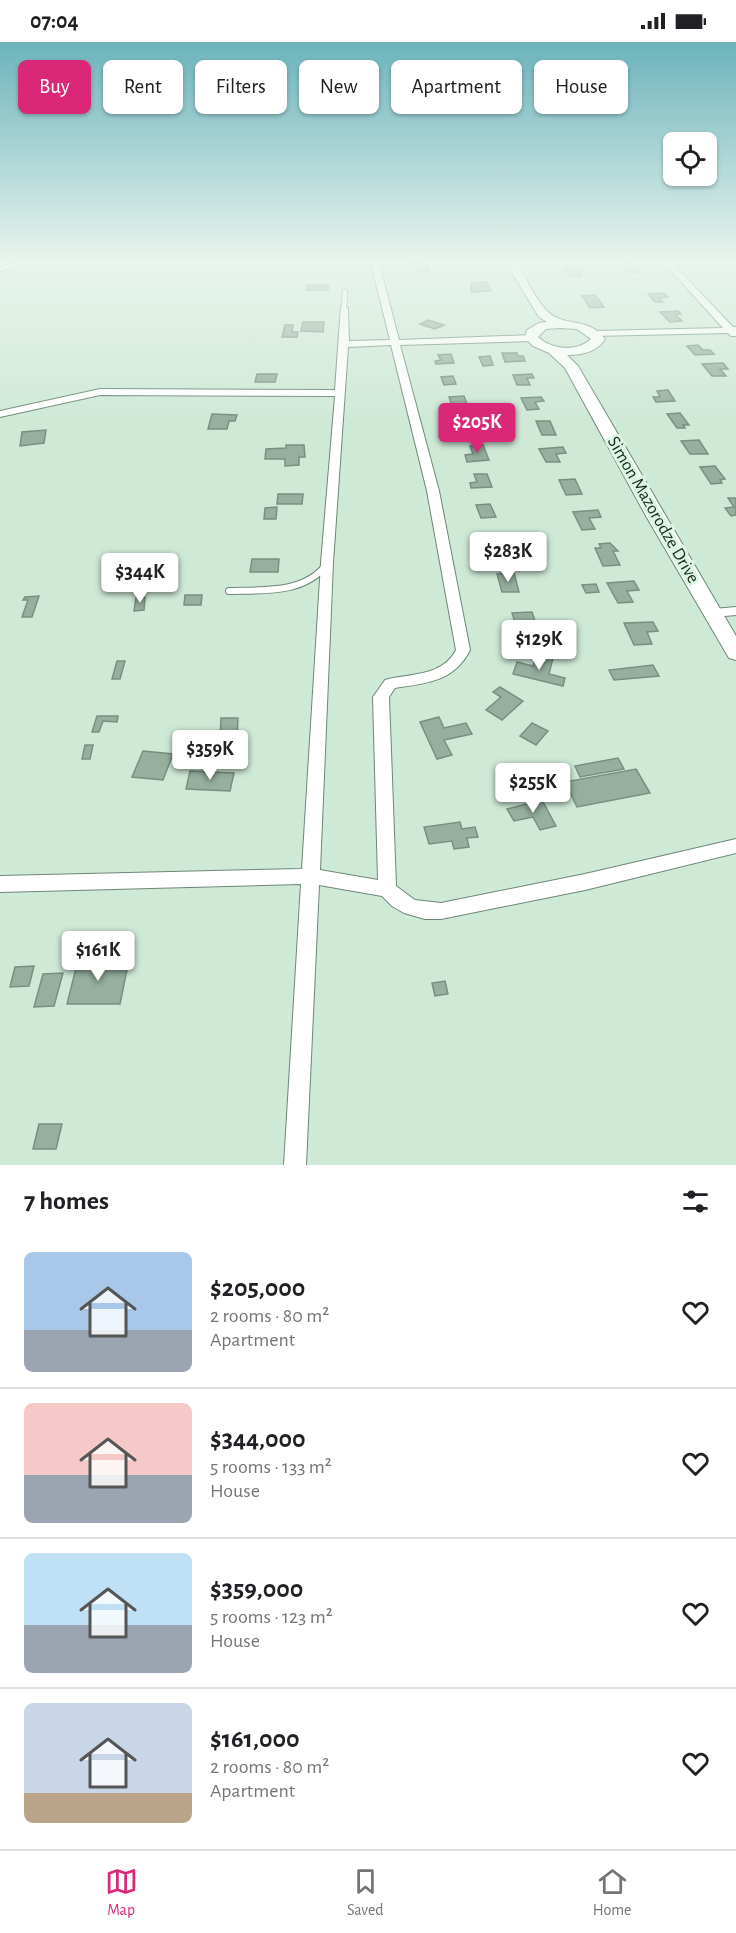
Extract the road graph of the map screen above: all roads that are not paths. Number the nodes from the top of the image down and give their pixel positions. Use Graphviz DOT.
graph roads {
  1 [pos="344,315"];
  2 [pos="389,315"];
  3 [pos="540,315"];
  4 [pos="717,315"];
  5 [pos="543,320"];
  6 [pos="734,333"];
  7 [pos="595,334"];
  8 [pos="532,338"];
  9 [pos="396,342"];
  10 [pos="344,344"];
  11 [pos="575,358"];
  12 [pos="340,393"];
  13 [pos="0,414"];
  14 [pos="327,563"];
  15 [pos="229,591"];
  16 [pos="736,611"];
  17 [pos="713,613"];
  18 [pos="736,653"];
  19 [pos="736,846"];
  20 [pos="310,876"];
  21 [pos="0,884"];
  22 [pos="387,889"];
  23 [pos="295,1165"];
  1 -- 10 [label="street"];
  2 -- 9 [label="street"];
  3 -- 5 [label="street"];
  4 -- 6 [label="street"];
  5 -- 7 [label="street"];
  5 -- 8 [label="street"];
  6 -- 7 [label="street"];
  7 -- 11 [label="street"];
  8 -- 9 [label="street"];
  8 -- 11 [label="street, Simon Mazorodze Drive"];
  9 -- 10 [label="street"];
  9 -- 22 [label="street"];
  10 -- 12 [label="street"];
  11 -- 17 [label="street, Simon Mazorodze Drive"];
  12 -- 13 [label="street"];
  12 -- 14 [label="street"];
  14 -- 15 [label="lane"];
  14 -- 20 [label="street"];
  16 -- 17 [label="street"];
  17 -- 18 [label="street, Simon Mazorodze Drive"];
  19 -- 22 [label="street"];
  20 -- 21 [label="street"];
  20 -- 22 [label="street"];
  20 -- 23 [label="street"];
}
